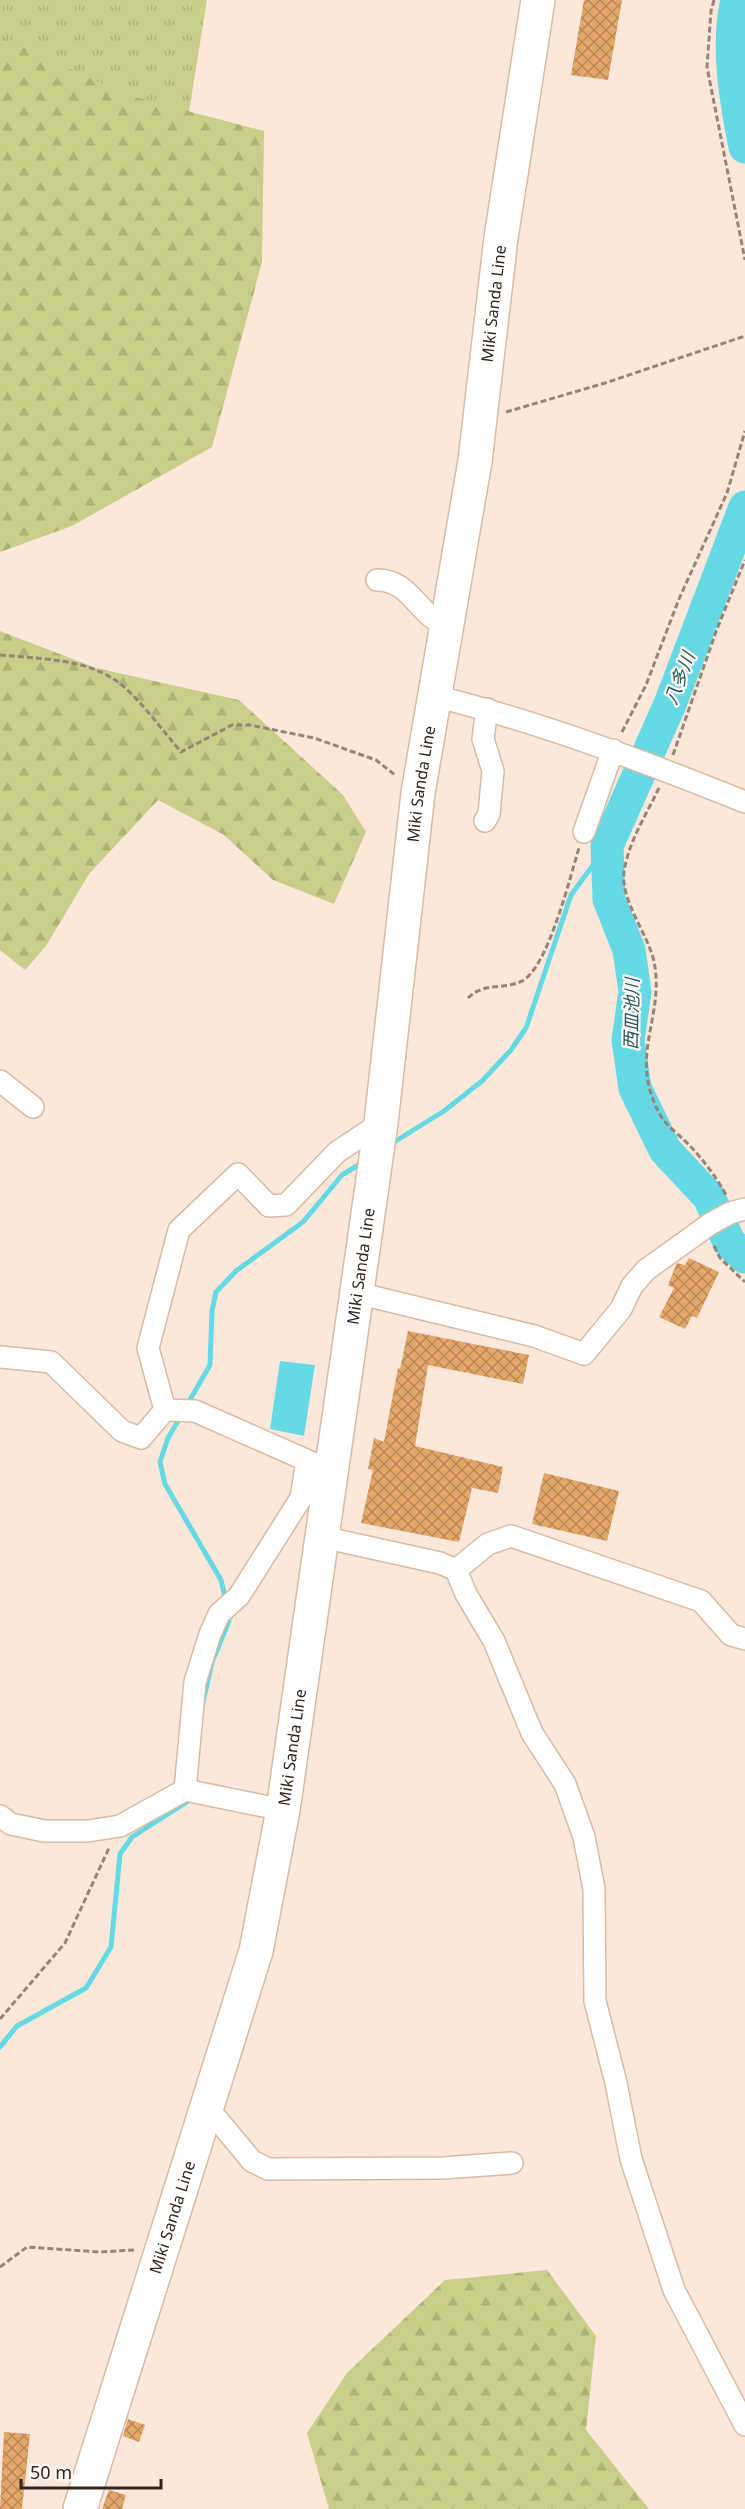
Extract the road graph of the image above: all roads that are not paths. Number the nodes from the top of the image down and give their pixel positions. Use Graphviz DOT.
graph roads {
  1 [pos="538,0"];
  2 [pos="377,580"];
  3 [pos="447,626"];
  4 [pos="435,696"];
  5 [pos="488,709"];
  6 [pos="618,752"];
  7 [pos="745,802"];
  8 [pos="485,821"];
  9 [pos="584,832"];
  10 [pos="0,1081"];
  11 [pos="33,1107"];
  12 [pos="378,1140"];
  13 [pos="737,1211"];
  14 [pos="357,1293"];
  15 [pos="0,1357"];
  16 [pos="165,1410"];
  17 [pos="320,1467"];
  18 [pos="322,1537"];
  19 [pos="456,1570"];
  20 [pos="745,1639"];
  21 [pos="185,1790"];
  22 [pos="283,1810"];
  23 [pos="0,1816"];
  24 [pos="207,2107"];
  25 [pos="512,2163"];
  26 [pos="745,2425"];
  27 [pos="80,2509"];
  1 -- 3 [label="main road, Miki Sanda Line"];
  2 -- 3 [label="street"];
  3 -- 4 [label="main road, Miki Sanda Line"];
  4 -- 5 [label="street"];
  4 -- 12 [label="main road, Miki Sanda Line"];
  5 -- 6 [label="street"];
  5 -- 8 [label="street"];
  6 -- 7 [label="street"];
  6 -- 9 [label="street"];
  10 -- 11 [label="street"];
  12 -- 14 [label="main road, Miki Sanda Line"];
  12 -- 16 [label="street"];
  13 -- 14 [label="street"];
  14 -- 17 [label="main road, Miki Sanda Line"];
  15 -- 16 [label="street"];
  16 -- 17 [label="street"];
  17 -- 18 [label="main road, Miki Sanda Line"];
  17 -- 21 [label="street"];
  18 -- 19 [label="street"];
  18 -- 22 [label="main road, Miki Sanda Line"];
  19 -- 20 [label="street"];
  19 -- 26 [label="street"];
  21 -- 22 [label="street"];
  21 -- 23 [label="street"];
  22 -- 24 [label="main road, Miki Sanda Line"];
  24 -- 25 [label="street"];
  24 -- 27 [label="main road, Miki Sanda Line"];
}
